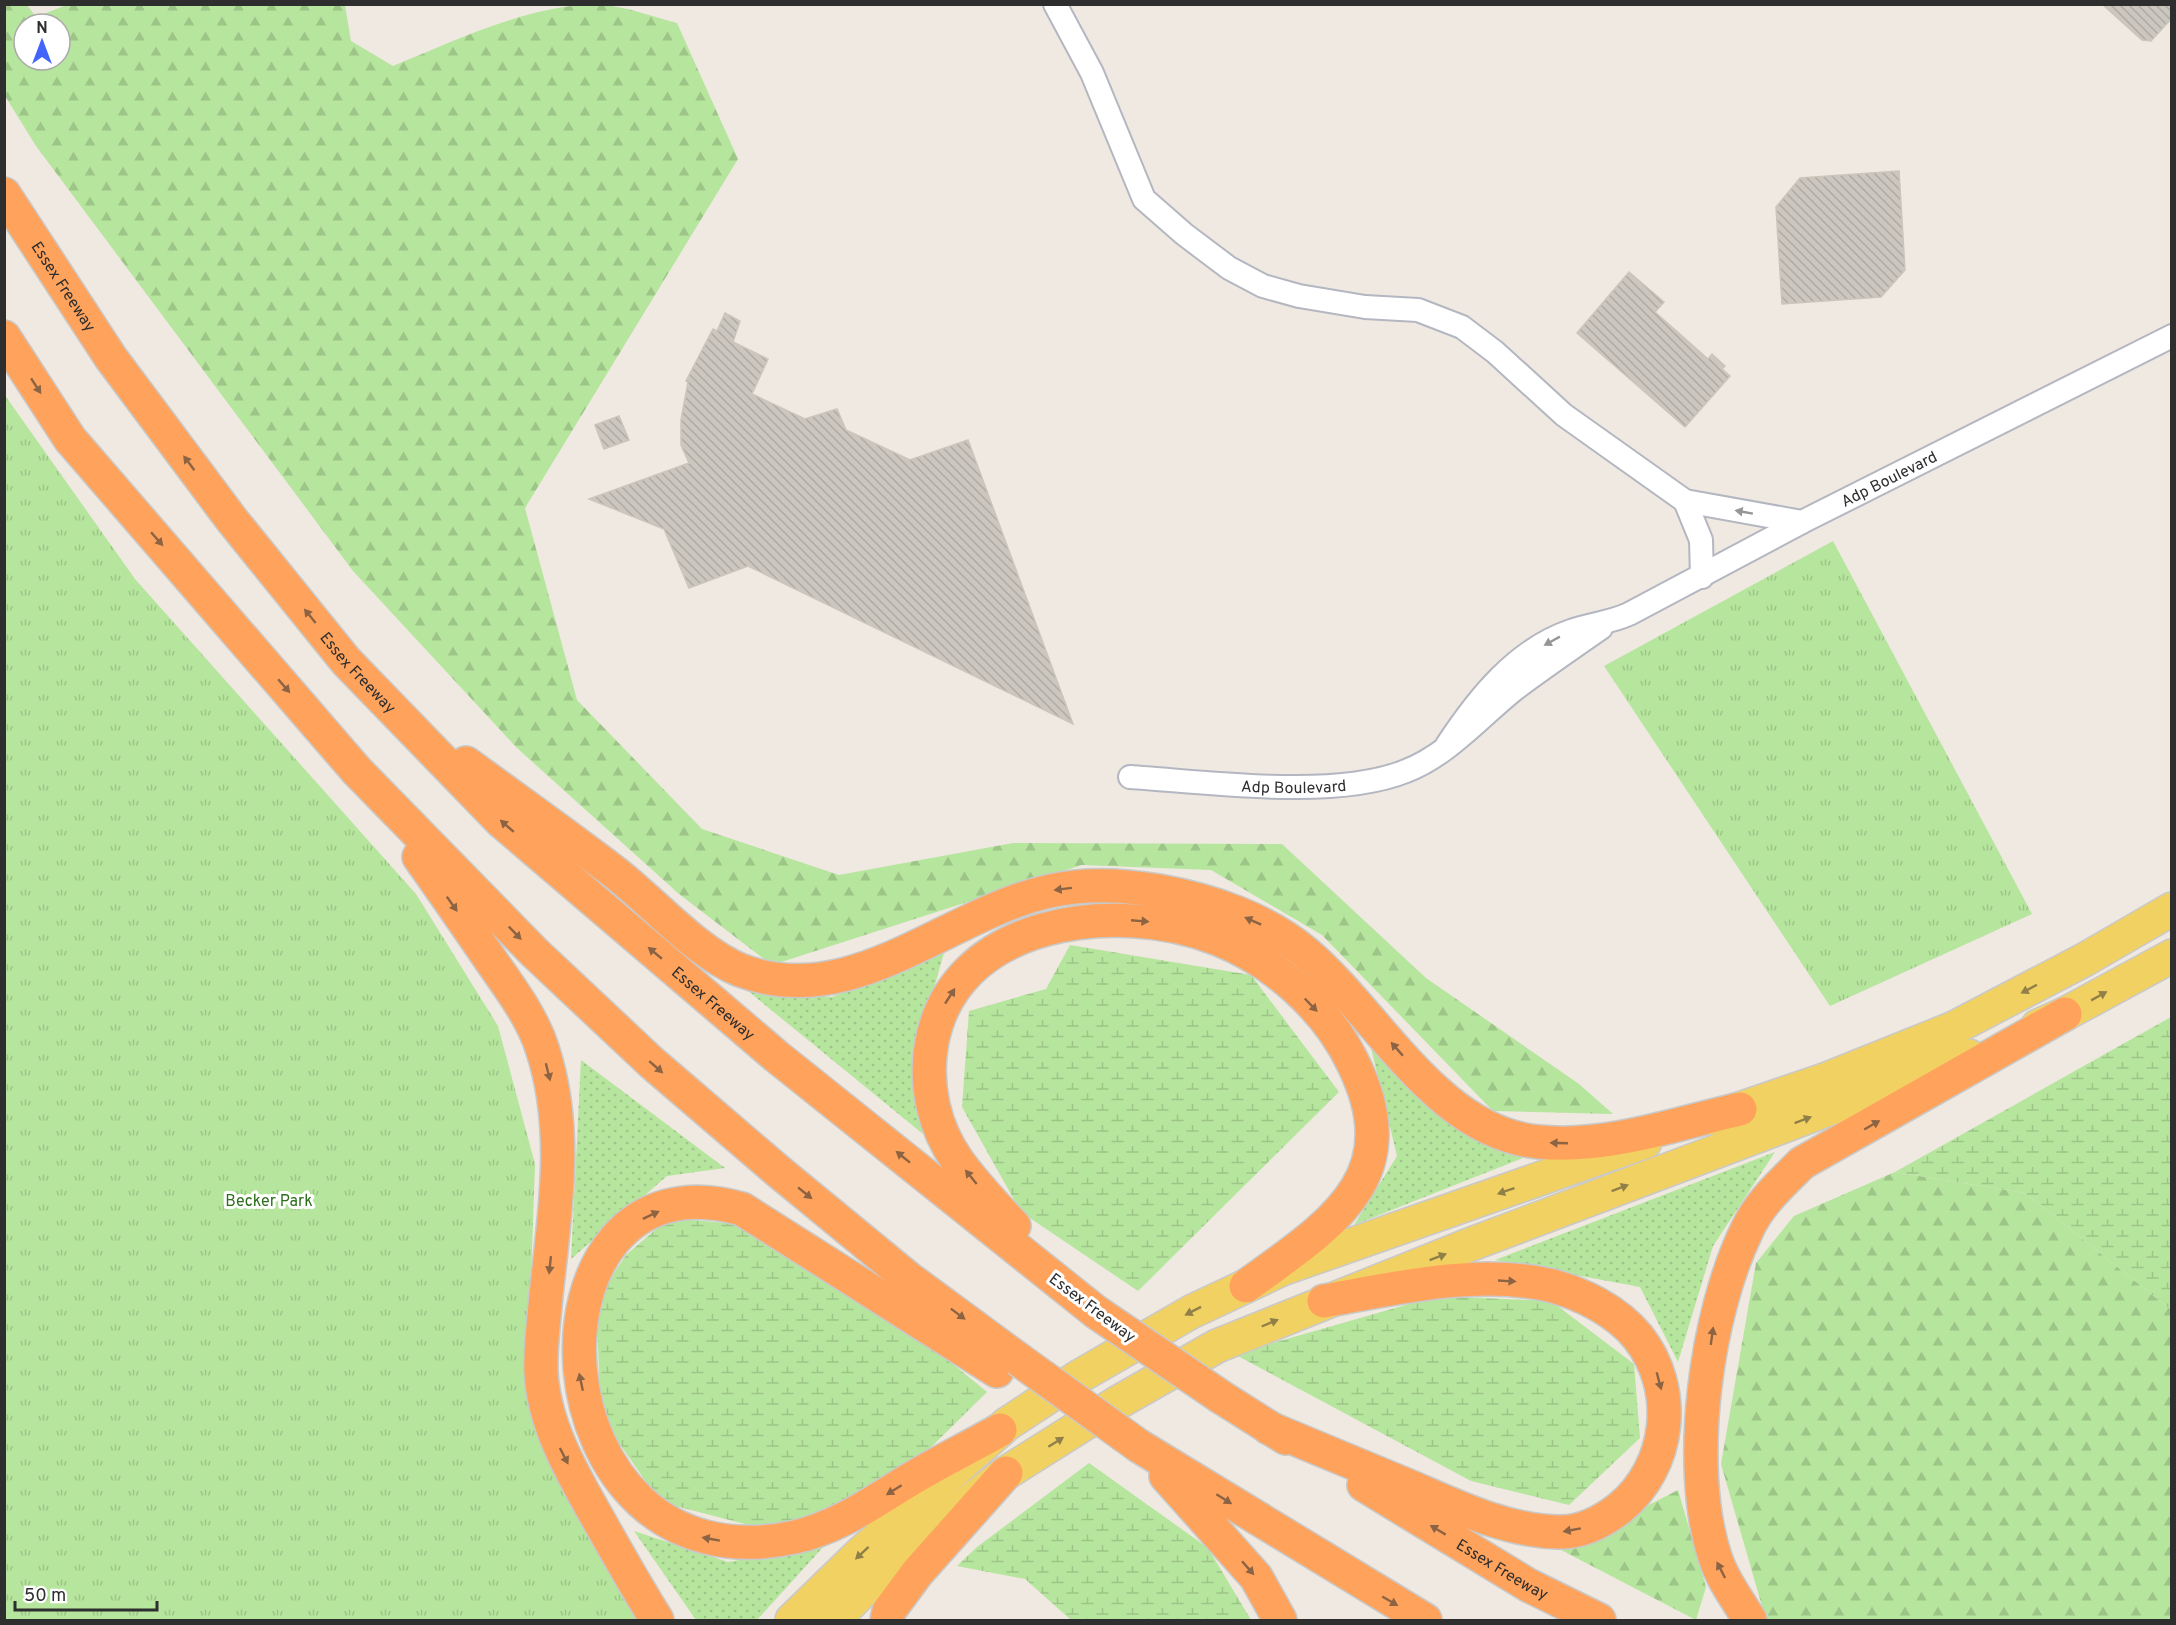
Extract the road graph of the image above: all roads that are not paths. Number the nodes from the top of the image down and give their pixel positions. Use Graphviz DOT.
graph roads {
  1 [pos="1055,4"];
  2 [pos="4,194"];
  3 [pos="2172,336"];
  4 [pos="4,337"];
  5 [pos="1685,501"];
  6 [pos="1802,522"];
  7 [pos="1702,577"];
  8 [pos="1608,623"];
  9 [pos="390,707"];
  10 [pos="1447,745"];
  11 [pos="357,771"];
  12 [pos="1130,777"];
  13 [pos="2172,909"];
  14 [pos="2172,956"];
  15 [pos="2066,1014"];
  16 [pos="1740,1109"];
  17 [pos="1246,1286"];
  18 [pos="1324,1301"];
  19 [pos="1096,1312"];
  20 [pos="1007,1365"];
  21 [pos="1269,1428"];
  22 [pos="1000,1431"];
  23 [pos="1139,1446"];
  24 [pos="1006,1473"];
  25 [pos="657,1620"];
  26 [pos="792,1620"];
  27 [pos="834,1620"];
  28 [pos="887,1620"];
  29 [pos="1280,1620"];
  30 [pos="1425,1620"];
  31 [pos="1599,1620"];
  32 [pos="1750,1620"];
  1 -- 5 [label="street"];
  9 -- 2 [label="highway, Essex Freeway, one-way"];
  3 -- 6 [label="street, Adp Boulevard"];
  4 -- 11 [label="highway, one-way"];
  6 -- 5 [label="street, one-way"];
  5 -- 7 [label="street"];
  6 -- 7 [label="street, Adp Boulevard"];
  7 -- 8 [label="street, Adp Boulevard"];
  8 -- 10 [label="street, Adp Boulevard"];
  8 -- 10 [label="street, Adp Boulevard, one-way"];
  16 -- 9 [label="highway, one-way"];
  19 -- 9 [label="highway, Essex Freeway, one-way"];
  10 -- 12 [label="street, Adp Boulevard"];
  11 -- 20 [label="highway, one-way"];
  11 -- 25 [label="highway, one-way"];
  13 -- 16 [label="main road, one-way"];
  15 -- 14 [label="main road, one-way"];
  18 -- 15 [label="main road, one-way"];
  32 -- 15 [label="highway, one-way"];
  16 -- 17 [label="main road, one-way"];
  19 -- 17 [label="highway, one-way"];
  17 -- 22 [label="main road, one-way"];
  18 -- 21 [label="highway, one-way"];
  24 -- 18 [label="main road, one-way"];
  19 -- 21 [label="highway, Essex Freeway, bridge"];
  22 -- 20 [label="highway, one-way"];
  20 -- 23 [label="highway, bridge"];
  31 -- 21 [label="highway, Essex Freeway, one-way"];
  22 -- 26 [label="main road, one-way"];
  23 -- 29 [label="highway, one-way"];
  23 -- 30 [label="highway, one-way"];
  24 -- 27 [label="main road"];
  24 -- 28 [label="highway"];
}
